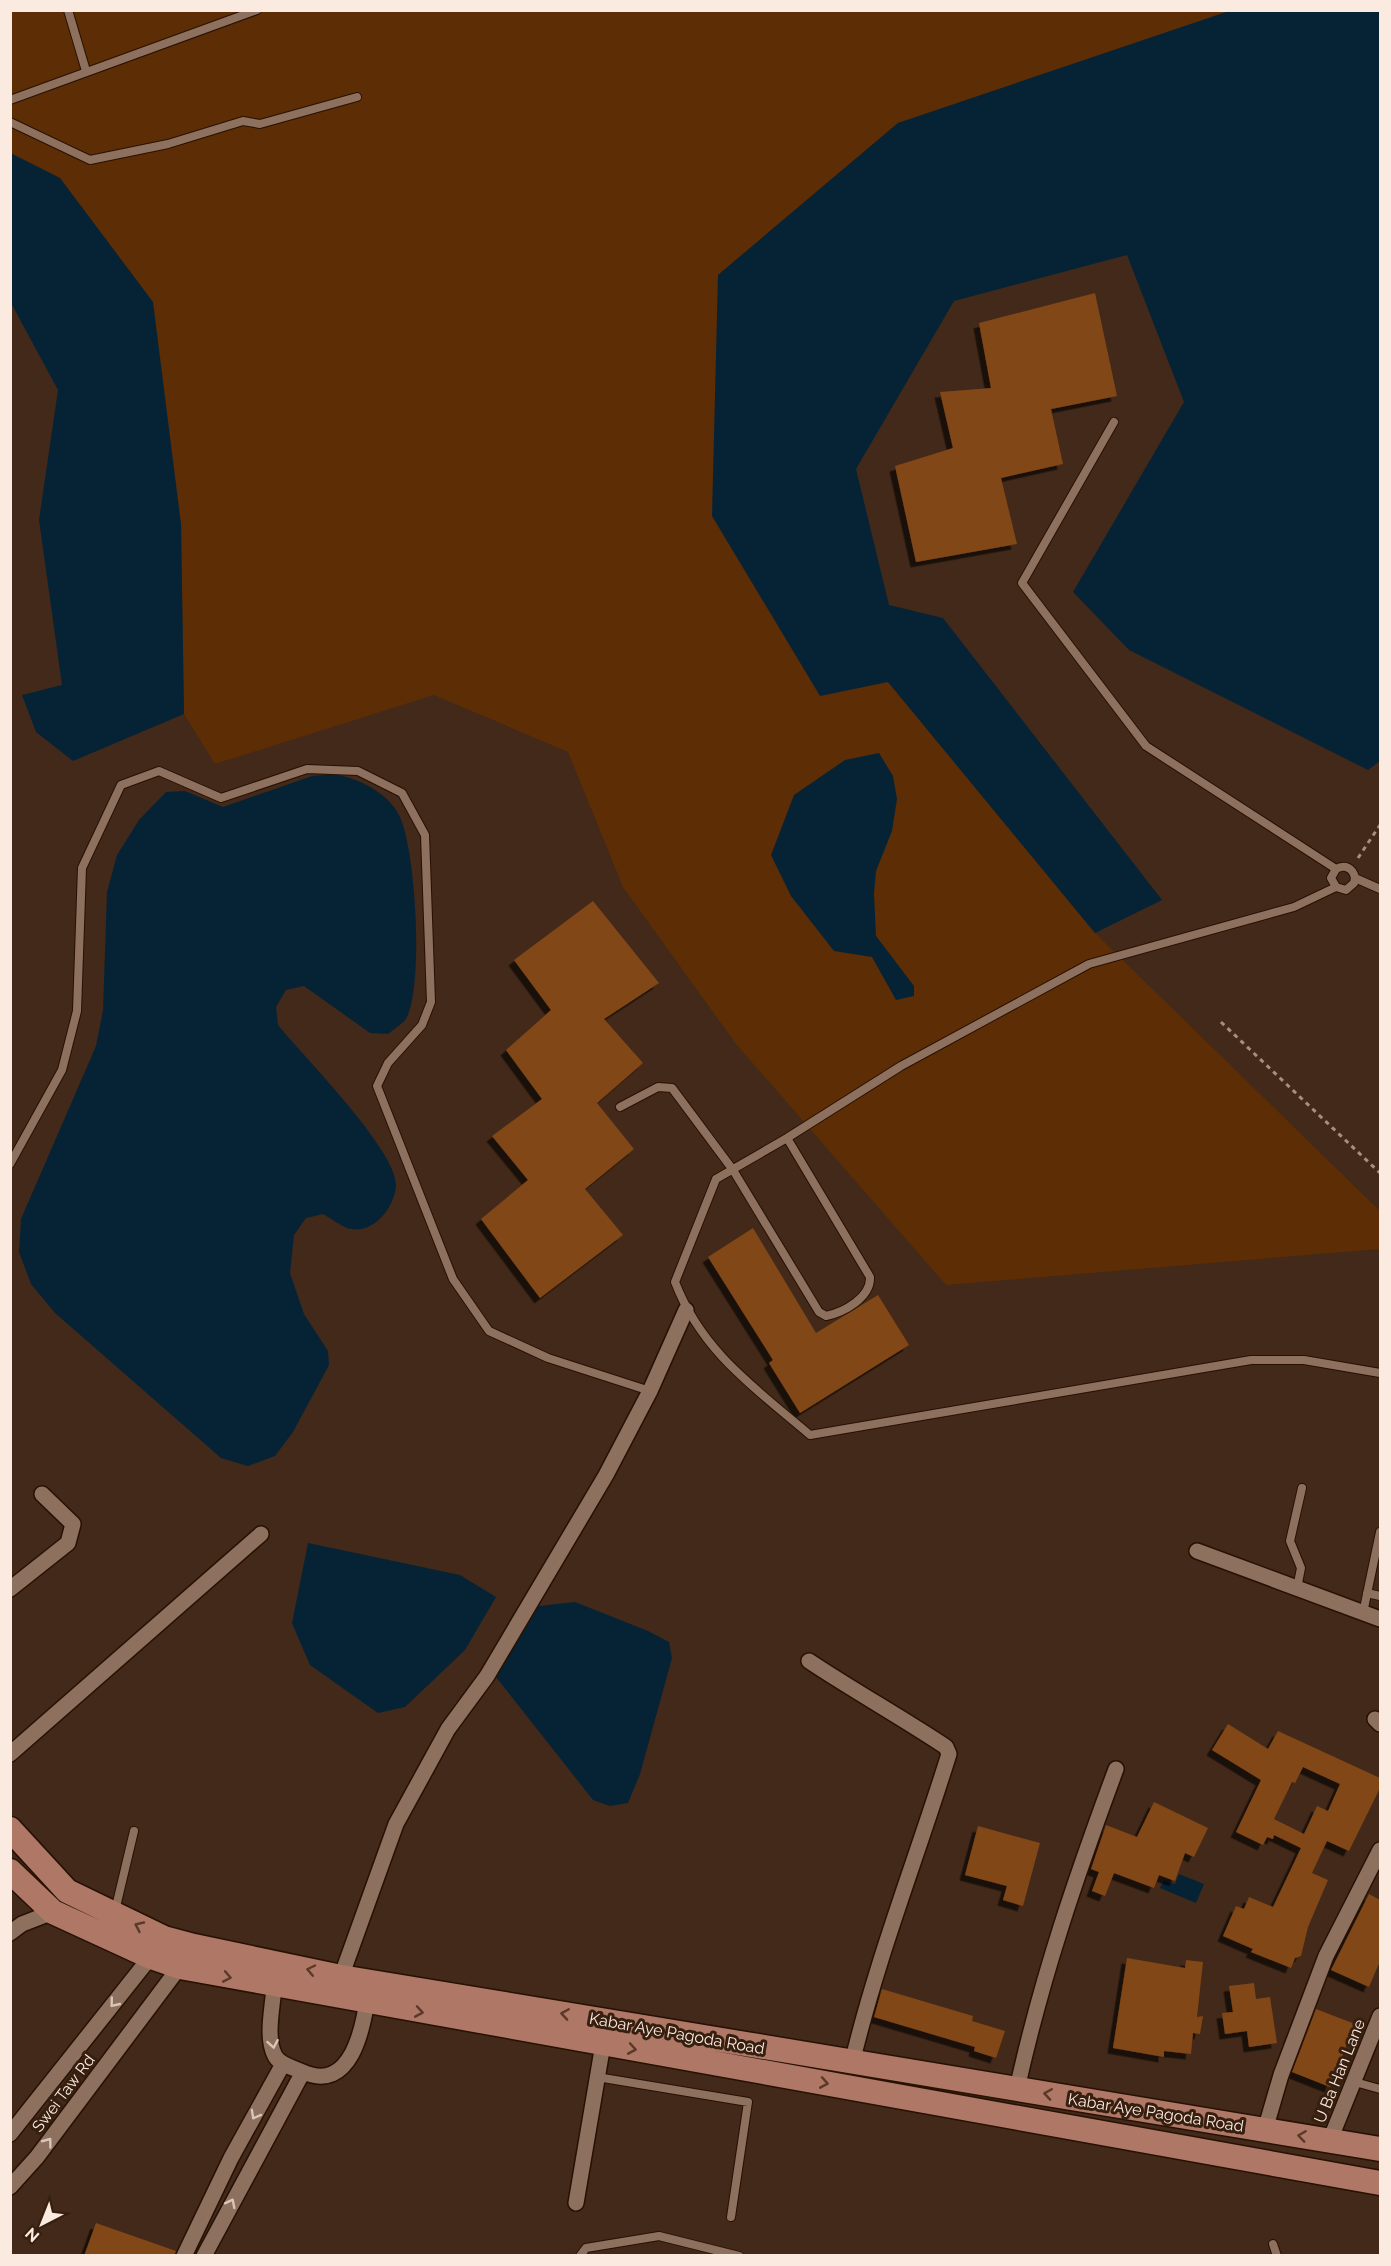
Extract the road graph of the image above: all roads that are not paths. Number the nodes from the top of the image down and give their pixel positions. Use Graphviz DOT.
graph roads {
  1 [pos="68,10"];
  2 [pos="257,10"];
  3 [pos="86,71"];
  4 [pos="357,97"];
  5 [pos="10,100"];
  6 [pos="10,122"];
  7 [pos="1114,422"];
  8 [pos="1336,869"];
  9 [pos="1355,878"];
  10 [pos="1336,887"];
  11 [pos="1380,889"];
  12 [pos="620,1107"];
  13 [pos="787,1138"];
  14 [pos="10,1164"];
  15 [pos="733,1170"];
  16 [pos="686,1310"];
  17 [pos="1380,1373"];
  18 [pos="650,1391"];
  19 [pos="1302,1488"];
  20 [pos="42,1494"];
  21 [pos="1380,1532"];
  22 [pos="261,1534"];
  23 [pos="1197,1551"];
  24 [pos="1296,1588"];
  25 [pos="10,1589"];
  26 [pos="1367,1593"];
  27 [pos="1380,1596"];
  28 [pos="1363,1613"];
  29 [pos="1380,1619"];
  30 [pos="809,1661"];
  31 [pos="10,1754"];
  32 [pos="1116,1769"];
  33 [pos="10,1830"];
  34 [pos="134,1831"];
  35 [pos="1380,1850"];
  36 [pos="10,1871"];
  37 [pos="53,1912"];
  38 [pos="114,1913"];
  39 [pos="10,1933"];
  40 [pos="194,1946"];
  41 [pos="158,1947"];
  42 [pos="180,1967"];
  43 [pos="341,1977"];
  44 [pos="274,1986"];
  45 [pos="369,1992"];
  46 [pos="1380,2016"];
  47 [pos="594,2034"];
  48 [pos="852,2063"];
  49 [pos="283,2064"];
  50 [pos="876,2066"];
  51 [pos="303,2072"];
  52 [pos="597,2077"];
  53 [pos="1354,2082"];
  54 [pos="1017,2089"];
  55 [pos="1380,2090"];
  56 [pos="873,2091"];
  57 [pos="1114,2105"];
  58 [pos="1265,2130"];
  59 [pos="10,2134"];
  60 [pos="1113,2134"];
  61 [pos="1330,2140"];
  62 [pos="1380,2149"];
  63 [pos="1380,2183"];
  64 [pos="10,2187"];
  65 [pos="576,2203"];
  66 [pos="731,2217"];
  67 [pos="1273,2244"];
  68 [pos="184,2256"];
  69 [pos="204,2256"];
  70 [pos="580,2256"];
  71 [pos="739,2256"];
  72 [pos="1277,2256"];
  1 -- 3 [label="lane"];
  2 -- 3 [label="lane"];
  3 -- 5 [label="lane"];
  4 -- 6 [label="lane"];
  7 -- 8 [label="lane"];
  8 -- 9 [label="lane"];
  8 -- 10 [label="lane"];
  9 -- 10 [label="lane"];
  9 -- 11 [label="lane"];
  10 -- 13 [label="lane"];
  12 -- 15 [label="lane"];
  13 -- 15 [label="lane"];
  13 -- 15 [label="lane"];
  14 -- 18 [label="lane"];
  15 -- 16 [label="lane"];
  16 -- 17 [label="lane"];
  16 -- 18 [label="street"];
  18 -- 43 [label="street"];
  19 -- 24 [label="lane"];
  20 -- 25 [label="street"];
  21 -- 26 [label="lane"];
  22 -- 31 [label="street"];
  23 -- 24 [label="street"];
  24 -- 28 [label="street"];
  26 -- 27 [label="lane"];
  26 -- 28 [label="lane"];
  28 -- 29 [label="street"];
  30 -- 48 [label="street"];
  32 -- 54 [label="street"];
  33 -- 38 [label="main road, Kabar Aye Pagoda Road"];
  34 -- 38 [label="lane"];
  35 -- 58 [label="street"];
  36 -- 37 [label="main road, Kabar Aye Pagoda Road"];
  37 -- 39 [label="street"];
  37 -- 41 [label="main road, Kabar Aye Pagoda Road"];
  41 -- 38 [label="main road, Kabar Aye Pagoda Road, one-way"];
  40 -- 41 [label="main road, Kabar Aye Pagoda Road"];
  40 -- 42 [label="street, Swei Taw Rd"];
  43 -- 40 [label="main road, Kabar Aye Pagoda Road, one-way"];
  41 -- 42 [label="main road, Kabar Aye Pagoda Road"];
  41 -- 59 [label="street, Swei Taw Rd, one-way"];
  42 -- 44 [label="main road, Kabar Aye Pagoda Road, one-way"];
  64 -- 42 [label="street, Swei Taw Rd, one-way"];
  43 -- 45 [label="main road, Kabar Aye Pagoda Road"];
  44 -- 45 [label="main road, Kabar Aye Pagoda Road"];
  44 -- 49 [label="street, one-way"];
  45 -- 47 [label="main road, Kabar Aye Pagoda Road"];
  45 -- 51 [label="street"];
  46 -- 53 [label="street, U Ba Han Lane"];
  47 -- 48 [label="main road, Kabar Aye Pagoda Road"];
  47 -- 52 [label="street"];
  47 -- 56 [label="main road, Kabar Aye Pagoda Road, one-way"];
  48 -- 50 [label="main road, Kabar Aye Pagoda Road"];
  49 -- 51 [label="street"];
  49 -- 68 [label="street, one-way"];
  50 -- 54 [label="main road, Kabar Aye Pagoda Road"];
  50 -- 56 [label="main road"];
  69 -- 51 [label="street, one-way"];
  52 -- 65 [label="street"];
  52 -- 66 [label="lane"];
  53 -- 55 [label="lane"];
  53 -- 61 [label="street, U Ba Han Lane"];
  57 -- 54 [label="main road, Kabar Aye Pagoda Road, one-way"];
  56 -- 60 [label="main road, Kabar Aye Pagoda Road"];
  57 -- 58 [label="main road, Kabar Aye Pagoda Road"];
  57 -- 60 [label="main road"];
  61 -- 58 [label="main road, Kabar Aye Pagoda Road, one-way"];
  60 -- 63 [label="main road, Kabar Aye Pagoda Road"];
  61 -- 62 [label="main road, Kabar Aye Pagoda Road"];
  67 -- 72 [label="lane"];
  70 -- 71 [label="lane"];
}
